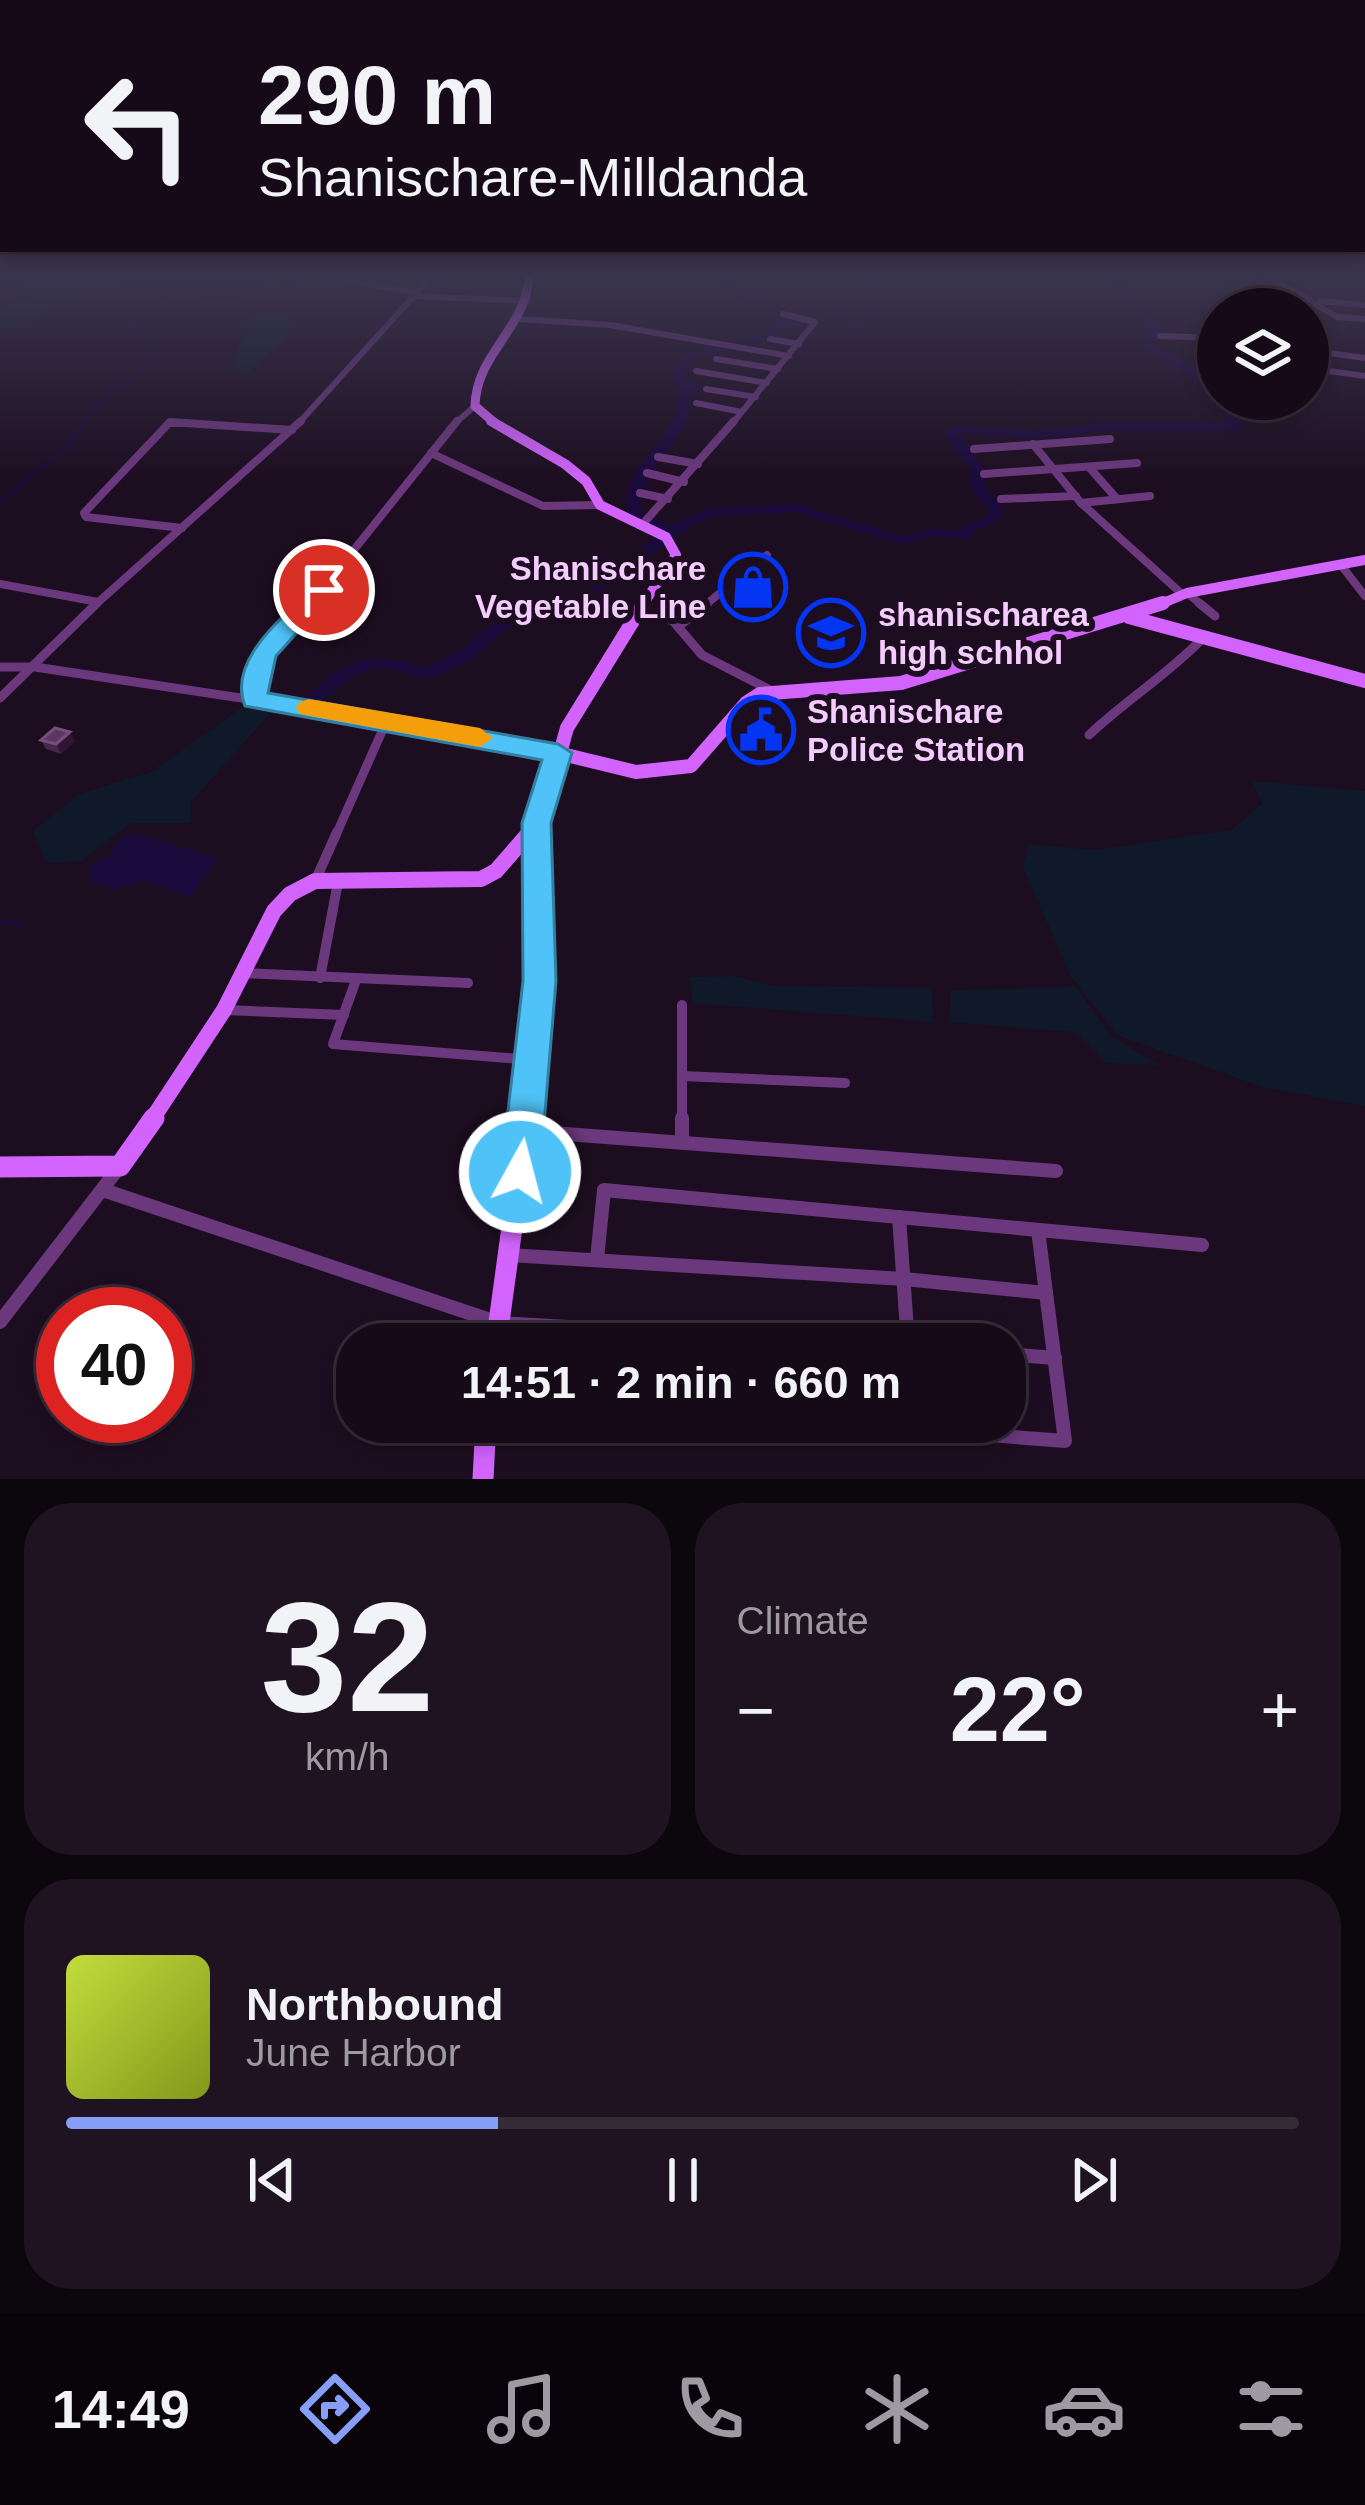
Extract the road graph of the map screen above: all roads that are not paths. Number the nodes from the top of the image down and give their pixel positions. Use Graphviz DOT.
graph roads {
  1 [pos="369,346"];
  2 [pos="498,346"];
  3 [pos="732,346"];
  4 [pos="798,346"];
  5 [pos="1329,353"];
  6 [pos="789,356"];
  7 [pos="716,358"];
  8 [pos="1365,358"];
  9 [pos="778,369"];
  10 [pos="696,371"];
  11 [pos="1329,371"];
  12 [pos="1365,376"];
  13 [pos="767,383"];
  14 [pos="706,389"];
  15 [pos="756,397"];
  16 [pos="696,403"];
  17 [pos="475,406"];
  18 [pos="742,412"];
  19 [pos="292,430"];
  20 [pos="1110,439"];
  21 [pos="1033,444"];
  22 [pos="974,448"];
  23 [pos="431,453"];
  24 [pos="658,457"];
  25 [pos="1137,463"];
  26 [pos="698,464"];
  27 [pos="1089,467"];
  28 [pos="1054,470"];
  29 [pos="647,473"];
  30 [pos="984,474"];
  31 [pos="684,482"];
  32 [pos="640,493"];
  33 [pos="1150,496"];
  34 [pos="668,499"];
  35 [pos="1078,499"];
  36 [pos="1117,499"];
  37 [pos="1001,500"];
  38 [pos="600,505"];
  39 [pos="646,522"];
  40 [pos="182,528"];
  41 [pos="767,555"];
  42 [pos="1365,560"];
  43 [pos="1341,565"];
  44 [pos="0,584"];
  45 [pos="1185,593"];
  46 [pos="1365,596"];
  47 [pos="98,602"];
  48 [pos="642,611"];
  49 [pos="1215,616"];
  50 [pos="1129,617"];
  51 [pos="678,627"];
  52 [pos="1202,639"];
  53 [pos="0,667"];
  54 [pos="34,667"];
  55 [pos="1365,681"];
  56 [pos="772,691"];
  57 [pos="0,698"];
  58 [pos="254,700"];
  59 [pos="387,720"];
  60 [pos="1089,735"];
  61 [pos="558,753"];
  62 [pos="537,823"];
  63 [pos="315,881"];
  64 [pos="338,882"];
  65 [pos="240,973"];
  66 [pos="320,977"];
  67 [pos="356,980"];
  68 [pos="468,983"];
  69 [pos="682,1005"];
  70 [pos="224,1010"];
  71 [pos="344,1015"];
  72 [pos="532,1060"];
  73 [pos="682,1076"];
  74 [pos="845,1083"];
  75 [pos="526,1131"];
  76 [pos="682,1139"];
  77 [pos="120,1166"];
  78 [pos="0,1167"];
  79 [pos="1056,1171"];
  80 [pos="103,1190"];
  81 [pos="899,1217"];
  82 [pos="1038,1230"];
  83 [pos="1202,1245"];
  84 [pos="508,1255"];
  85 [pos="597,1259"];
  86 [pos="904,1279"];
  87 [pos="1046,1293"];
  88 [pos="0,1322"];
  89 [pos="499,1322"];
  90 [pos="516,1323"];
  91 [pos="907,1323"];
  92 [pos="1026,1356"];
  93 [pos="1055,1358"];
  94 [pos="1026,1437"];
  95 [pos="485,1443"];
  96 [pos="483,1479"];
  1 -- 19 [label="street"];
  2 -- 17 [label="street"];
  3 -- 6 [label="street"];
  4 -- 6 [label="street"];
  5 -- 8 [label="street"];
  6 -- 9 [label="street"];
  7 -- 9 [label="street"];
  9 -- 13 [label="street"];
  10 -- 13 [label="street"];
  11 -- 12 [label="street"];
  13 -- 15 [label="street"];
  14 -- 15 [label="street"];
  15 -- 18 [label="street"];
  16 -- 18 [label="street"];
  17 -- 23 [label="street"];
  17 -- 38 [label="street"];
  18 -- 26 [label="street"];
  19 -- 40 [label="street"];
  19 -- 40 [label="street"];
  20 -- 21 [label="street"];
  21 -- 22 [label="street"];
  21 -- 28 [label="street"];
  23 -- 38 [label="street"];
  23 -- 58 [label="street"];
  24 -- 26 [label="street"];
  25 -- 27 [label="street"];
  26 -- 31 [label="street"];
  27 -- 28 [label="street"];
  27 -- 36 [label="street"];
  28 -- 30 [label="street"];
  28 -- 35 [label="street"];
  29 -- 31 [label="street"];
  31 -- 34 [label="street"];
  32 -- 34 [label="street"];
  33 -- 36 [label="street"];
  34 -- 39 [label="street"];
  35 -- 36 [label="street"];
  35 -- 37 [label="street"];
  35 -- 45 [label="street"];
  38 -- 39 [label="street"];
  39 -- 48 [label="street"];
  40 -- 47 [label="street"];
  41 -- 51 [label="street"];
  42 -- 43 [label="street"];
  43 -- 45 [label="street"];
  43 -- 46 [label="street"];
  44 -- 47 [label="street"];
  45 -- 49 [label="street"];
  45 -- 50 [label="street"];
  47 -- 54 [label="street"];
  48 -- 51 [label="street"];
  48 -- 61 [label="street"];
  50 -- 52 [label="street"];
  50 -- 56 [label="street"];
  51 -- 56 [label="street"];
  52 -- 55 [label="street"];
  52 -- 60 [label="street"];
  53 -- 54 [label="street"];
  54 -- 57 [label="street"];
  54 -- 58 [label="street"];
  56 -- 61 [label="street"];
  58 -- 59 [label="street"];
  59 -- 61 [label="street"];
  59 -- 63 [label="street"];
  61 -- 62 [label="street"];
  62 -- 64 [label="street"];
  62 -- 72 [label="street"];
  63 -- 64 [label="street"];
  63 -- 65 [label="street"];
  64 -- 66 [label="street"];
  65 -- 66 [label="street"];
  65 -- 70 [label="street"];
  66 -- 67 [label="street"];
  67 -- 68 [label="street"];
  67 -- 71 [label="street"];
  69 -- 73 [label="street"];
  70 -- 71 [label="street"];
  70 -- 77 [label="street"];
  71 -- 72 [label="street"];
  72 -- 75 [label="street"];
  73 -- 74 [label="street"];
  73 -- 76 [label="street"];
  75 -- 76 [label="street"];
  75 -- 84 [label="street"];
  76 -- 79 [label="street"];
  77 -- 78 [label="street"];
  77 -- 80 [label="street"];
  80 -- 88 [label="street"];
  80 -- 89 [label="street"];
  81 -- 82 [label="street"];
  81 -- 85 [label="street"];
  81 -- 86 [label="street"];
  82 -- 83 [label="street"];
  82 -- 87 [label="street"];
  84 -- 85 [label="street"];
  84 -- 89 [label="street"];
  85 -- 86 [label="street"];
  86 -- 87 [label="street"];
  86 -- 91 [label="street"];
  87 -- 93 [label="street"];
  89 -- 90 [label="street"];
  92 -- 93 [label="street"];
  93 -- 94 [label="street"];
  95 -- 96 [label="street"];
}
